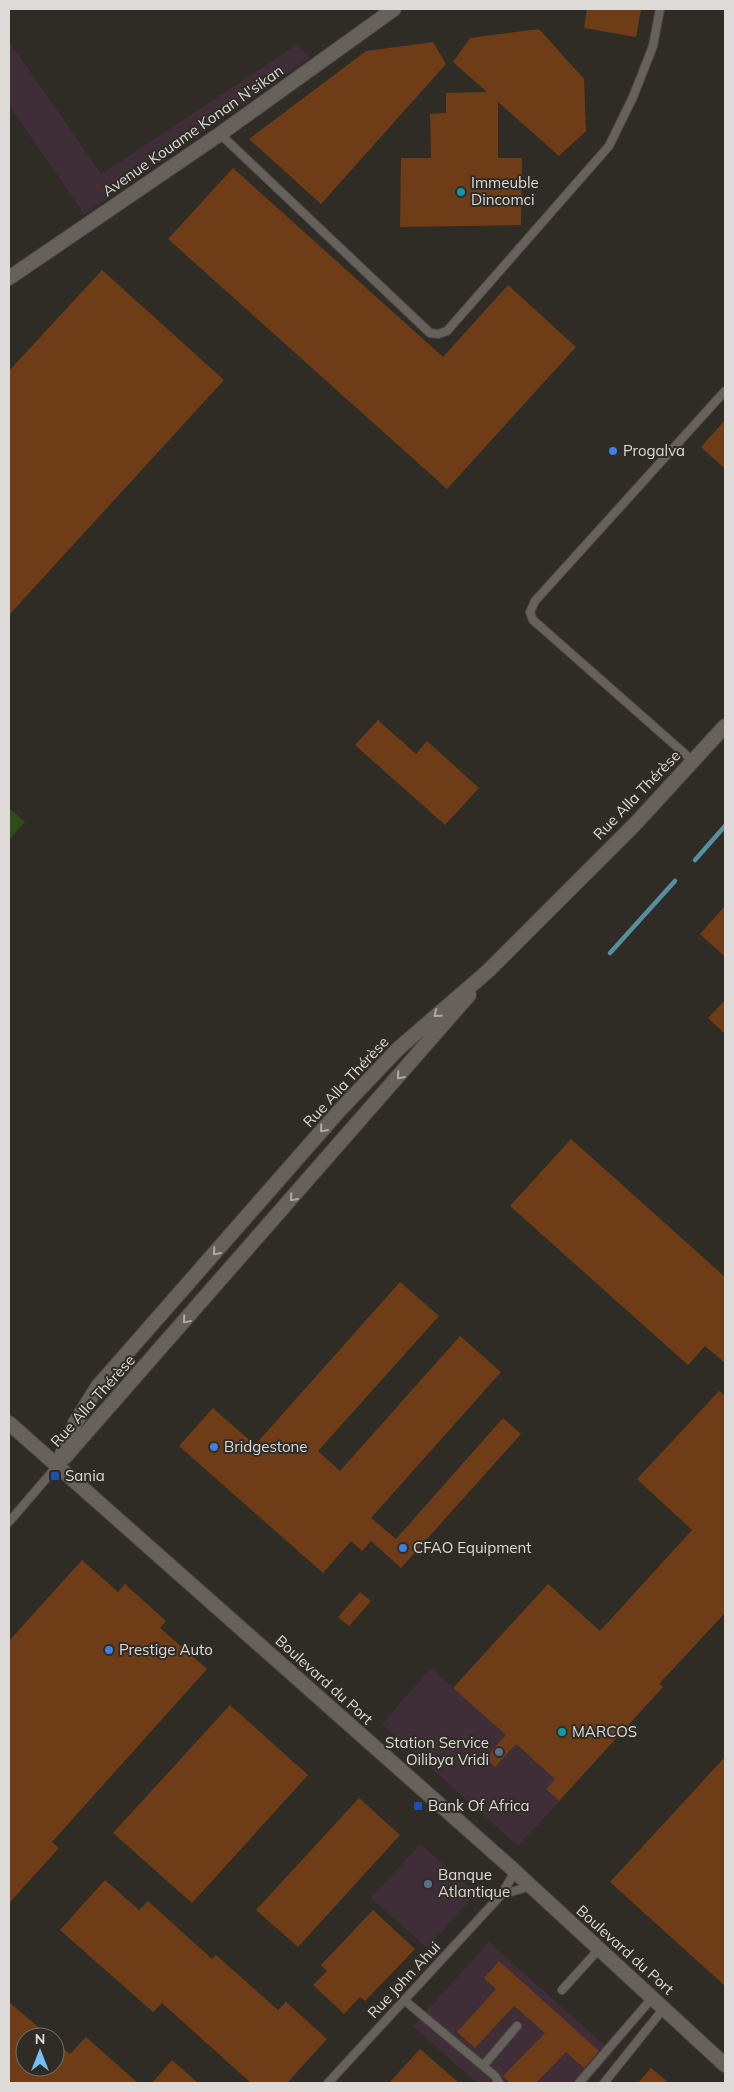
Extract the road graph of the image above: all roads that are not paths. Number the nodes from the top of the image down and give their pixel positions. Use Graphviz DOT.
graph roads {
  1 [pos="394,9"];
  2 [pos="660,9"];
  3 [pos="220,134"];
  4 [pos="9,278"];
  5 [pos="725,391"];
  6 [pos="725,726"];
  7 [pos="693,761"];
  8 [pos="488,971"];
  9 [pos="9,1422"];
  10 [pos="57,1466"];
  11 [pos="9,1522"];
  12 [pos="515,1872"];
  13 [pos="530,1886"];
  14 [pos="501,1895"];
  15 [pos="600,1948"];
  16 [pos="562,1990"];
  17 [pos="653,1997"];
  18 [pos="404,2000"];
  19 [pos="664,2008"];
  20 [pos="517,2026"];
  21 [pos="725,2065"];
  22 [pos="483,2066"];
  23 [pos="328,2083"];
  24 [pos="500,2083"];
  25 [pos="579,2083"];
  26 [pos="604,2083"];
  1 -- 3 [label="street, Avenue Kouame Konan N'sikan"];
  2 -- 3 [label="lane"];
  3 -- 4 [label="street, Avenue Kouame Konan N'sikan"];
  5 -- 7 [label="lane"];
  6 -- 7 [label="street, Rue Alla Thérèse"];
  7 -- 8 [label="street, Rue Alla Thérèse"];
  8 -- 10 [label="street, Rue Alla Thérèse, one-way"];
  8 -- 10 [label="street, Rue Alla Thérèse, one-way"];
  9 -- 10 [label="street, Boulevard du Port"];
  10 -- 11 [label="lane"];
  10 -- 12 [label="street, Boulevard du Port"];
  12 -- 13 [label="street, Boulevard du Port"];
  12 -- 14 [label="lane, Rue John Ahui"];
  13 -- 14 [label="lane"];
  13 -- 15 [label="street, Boulevard du Port"];
  14 -- 18 [label="lane, Rue John Ahui"];
  15 -- 16 [label="lane"];
  15 -- 17 [label="street, Boulevard du Port"];
  17 -- 19 [label="street, Boulevard du Port"];
  17 -- 25 [label="lane"];
  18 -- 22 [label="lane"];
  18 -- 23 [label="lane, Rue John Ahui"];
  19 -- 21 [label="street, Boulevard du Port"];
  19 -- 26 [label="lane"];
  20 -- 22 [label="lane"];
  22 -- 24 [label="lane"];
}
